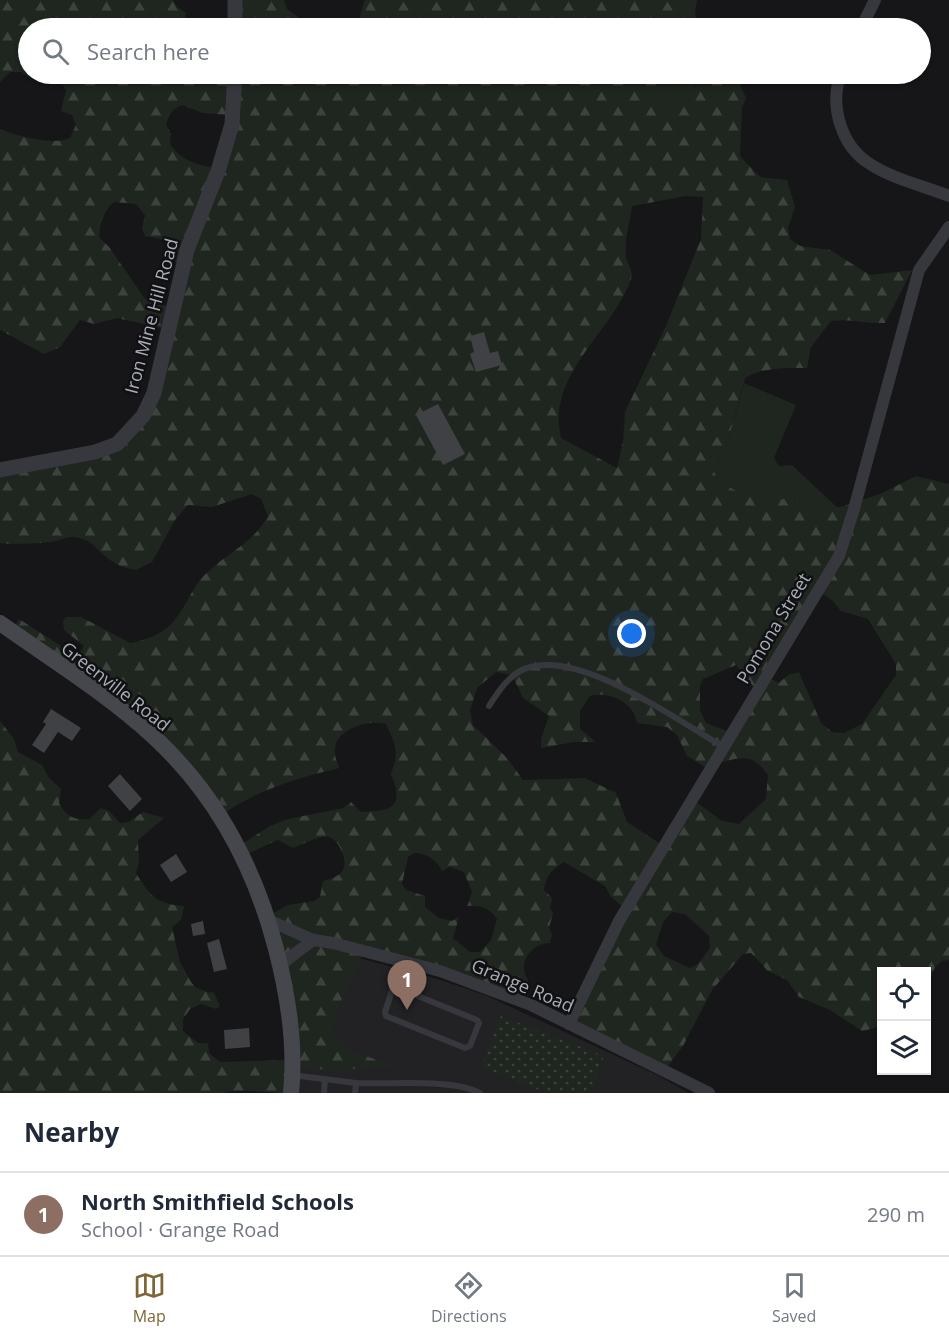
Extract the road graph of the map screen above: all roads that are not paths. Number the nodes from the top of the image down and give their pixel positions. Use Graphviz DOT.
graph roads {
  1 [pos="235,0"];
  2 [pos="875,0"];
  3 [pos="235,18"];
  4 [pos="866,18"];
  5 [pos="234,84"];
  6 [pos="837,84"];
  7 [pos="949,196"];
  8 [pos="949,227"];
  9 [pos="0,470"];
  10 [pos="0,623"];
  11 [pos="489,706"];
  12 [pos="722,747"];
  13 [pos="268,920"];
  14 [pos="313,940"];
  15 [pos="402,961"];
  16 [pos="280,965"];
  17 [pos="393,987"];
  18 [pos="569,1024"];
  19 [pos="292,1075"];
  20 [pos="325,1079"];
  21 [pos="356,1083"];
  22 [pos="291,1093"];
  23 [pos="324,1093"];
  24 [pos="356,1093"];
  25 [pos="480,1093"];
  26 [pos="709,1093"];
  1 -- 3 [label="street"];
  2 -- 4 [label="street"];
  5 -- 9 [label="street, Iron Mine Hill Road"];
  6 -- 7 [label="street"];
  8 -- 12 [label="street, Pomona Street"];
  10 -- 13 [label="main road, Greenville Road"];
  11 -- 12 [label="lane"];
  12 -- 18 [label="street, Pomona Street"];
  13 -- 14 [label="street, Grange Road"];
  13 -- 16 [label="main road, Greenville Road"];
  14 -- 15 [label="street, Grange Road"];
  14 -- 16 [label="street"];
  15 -- 17 [label="lane"];
  15 -- 18 [label="street, Grange Road"];
  16 -- 19 [label="main road, Greenville Road"];
  17 -- 17 [label="lane"];
  18 -- 26 [label="street, Grange Road"];
  19 -- 20 [label="lane"];
  19 -- 22 [label="main road, Greenville Road"];
  20 -- 21 [label="lane"];
  20 -- 23 [label="lane"];
  21 -- 24 [label="lane"];
  21 -- 25 [label="lane"];
}
